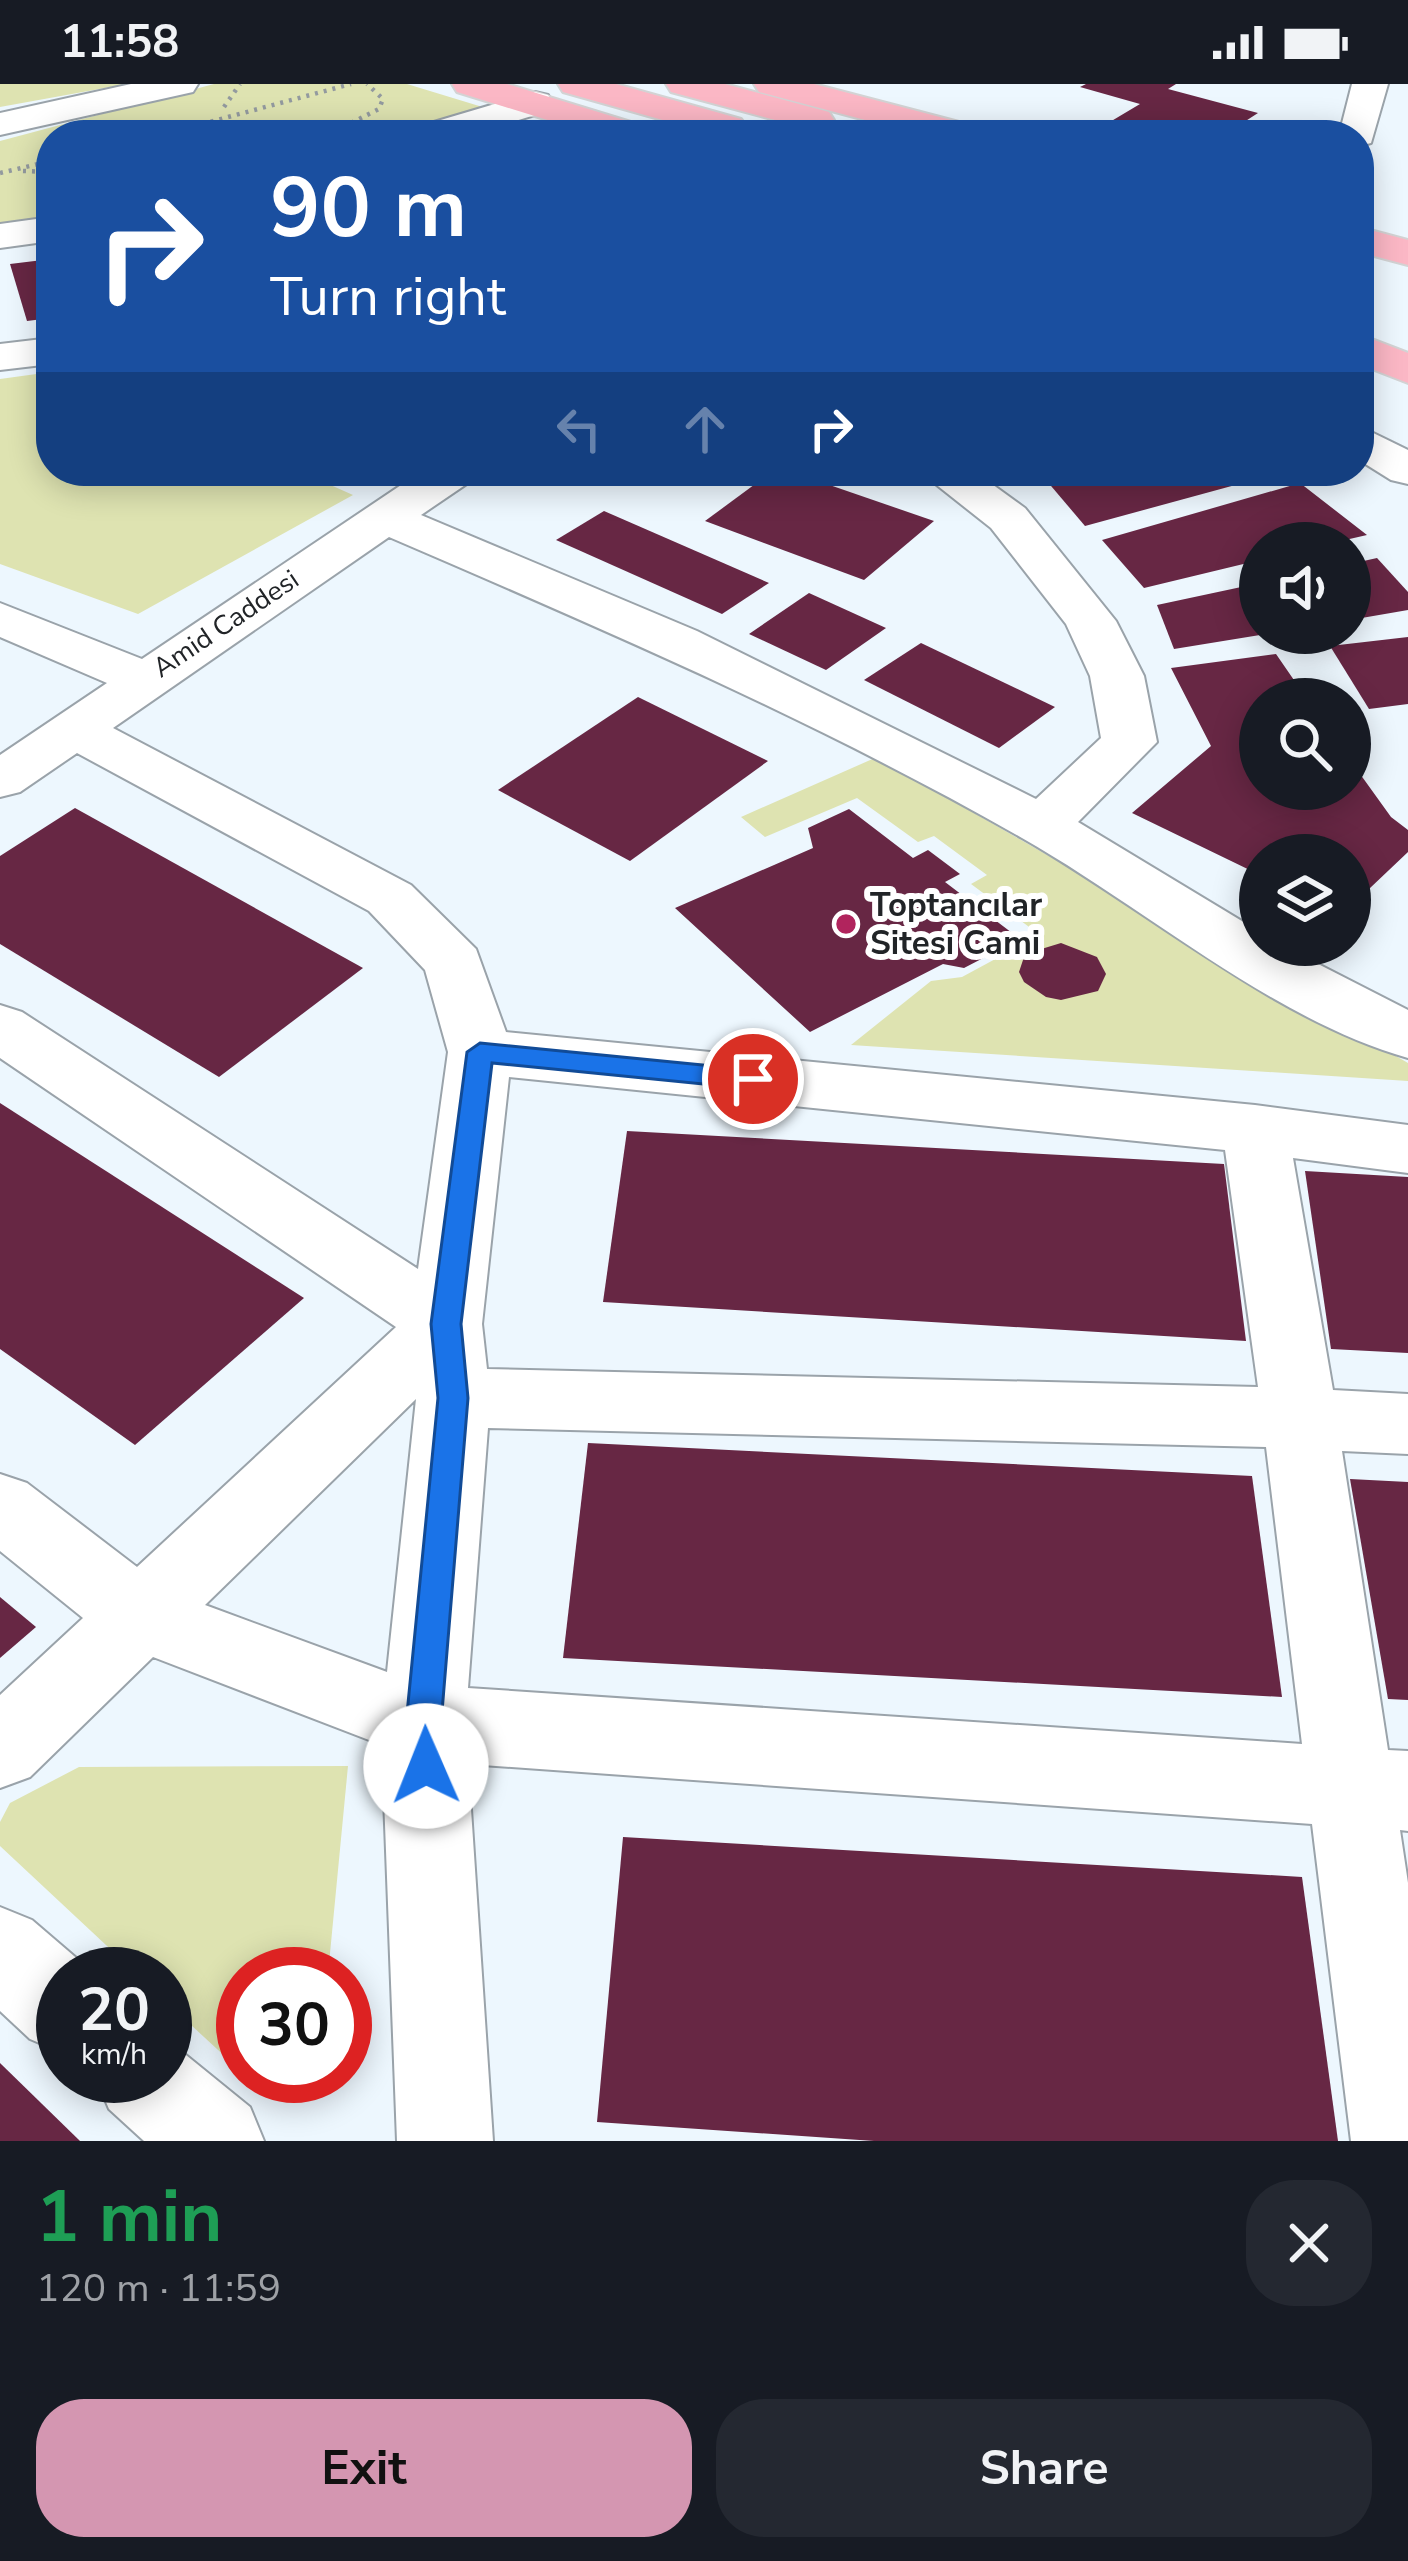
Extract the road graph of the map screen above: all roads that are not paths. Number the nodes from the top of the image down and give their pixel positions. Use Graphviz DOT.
graph roads {
  1 [pos="180,84"];
  2 [pos="470,84"];
  3 [pos="576,84"];
  4 [pos="684,84"];
  5 [pos="772,84"];
  6 [pos="1370,84"];
  7 [pos="535,103"];
  8 [pos="479,120"];
  9 [pos="588,120"];
  10 [pos="704,120"];
  11 [pos="817,120"];
  12 [pos="908,120"];
  13 [pos="1362,120"];
  14 [pos="0,124"];
  15 [pos="36,231"];
  16 [pos="0,236"];
  17 [pos="1374,243"];
  18 [pos="1408,253"];
  19 [pos="1374,272"];
  20 [pos="1408,281"];
  21 [pos="1374,337"];
  22 [pos="36,353"];
  23 [pos="0,357"];
  24 [pos="1408,366"];
  25 [pos="1374,449"];
  26 [pos="1408,470"];
  27 [pos="432,486"];
  28 [pos="964,486"];
  29 [pos="385,518"];
  30 [pos="0,618"];
  31 [pos="144,679"];
  32 [pos="78,730"];
  33 [pos="0,780"];
  34 [pos="1042,825"];
  35 [pos="0,1028"];
  36 [pos="1408,1036"];
  37 [pos="480,1052"];
  38 [pos="1255,1129"];
  39 [pos="1408,1149"];
  40 [pos="446,1324"];
  41 [pos="453,1398"];
  42 [pos="1300,1418"];
  43 [pos="1408,1424"];
  44 [pos="0,1505"];
  45 [pos="140,1616"];
  46 [pos="423,1724"];
  47 [pos="0,1750"];
  48 [pos="1377,1789"];
  49 [pos="0,1952"];
  50 [pos="36,1983"];
  51 [pos="173,2103"];
  52 [pos="216,2141"];
  53 [pos="445,2141"];
  54 [pos="1399,2141"];
  1 -- 14 [label="street"];
  2 -- 7 [label="highway"];
  3 -- 10 [label="highway"];
  4 -- 11 [label="highway"];
  5 -- 12 [label="highway"];
  6 -- 13 [label="street"];
  7 -- 8 [label="street"];
  7 -- 9 [label="highway"];
  15 -- 16 [label="street"];
  17 -- 18 [label="highway"];
  19 -- 20 [label="highway"];
  21 -- 24 [label="highway"];
  22 -- 23 [label="street"];
  25 -- 26 [label="street"];
  27 -- 29 [label="street, Amid Caddesi"];
  28 -- 34 [label="street"];
  29 -- 31 [label="street, Amid Caddesi"];
  29 -- 34 [label="street"];
  30 -- 31 [label="street"];
  31 -- 32 [label="street, Amid Caddesi"];
  32 -- 33 [label="street, Amid Caddesi"];
  32 -- 37 [label="street"];
  34 -- 36 [label="street"];
  35 -- 40 [label="street"];
  37 -- 38 [label="street"];
  37 -- 40 [label="street"];
  38 -- 39 [label="street"];
  38 -- 42 [label="street"];
  40 -- 41 [label="street"];
  40 -- 45 [label="street"];
  41 -- 42 [label="street"];
  41 -- 46 [label="street"];
  42 -- 43 [label="street"];
  42 -- 48 [label="street"];
  44 -- 45 [label="street"];
  45 -- 46 [label="street"];
  45 -- 47 [label="street"];
  46 -- 48 [label="street"];
  46 -- 53 [label="street"];
  48 -- 54 [label="street"];
  49 -- 50 [label="street"];
  51 -- 52 [label="street"];
}
